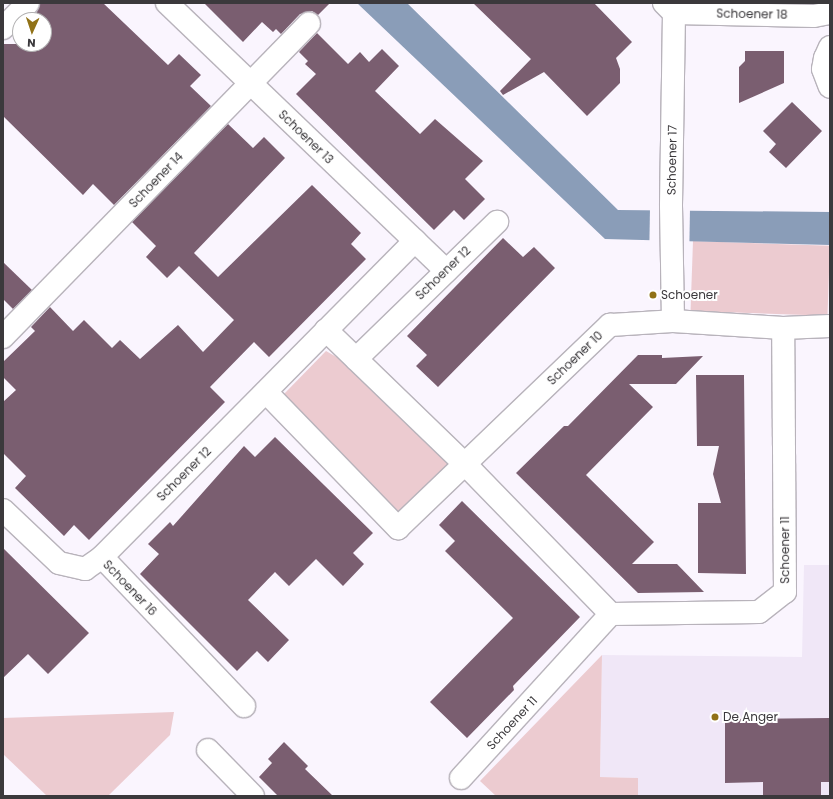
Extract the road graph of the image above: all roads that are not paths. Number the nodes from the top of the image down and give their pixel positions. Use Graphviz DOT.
graph roads {
  1 [pos="28,3"];
  2 [pos="167,3"];
  3 [pos="669,8"];
  4 [pos="830,15"];
  5 [pos="309,23"];
  6 [pos="3,28"];
  7 [pos="830,47"];
  8 [pos="250,83"];
  9 [pos="830,87"];
  10 [pos="497,222"];
  11 [pos="415,241"];
  12 [pos="446,271"];
  13 [pos="673,322"];
  14 [pos="830,326"];
  15 [pos="783,328"];
  16 [pos="326,330"];
  17 [pos="3,337"];
  18 [pos="356,358"];
  19 [pos="266,392"];
  20 [pos="465,464"];
  21 [pos="3,510"];
  22 [pos="102,558"];
  23 [pos="611,614"];
  24 [pos="244,706"];
  25 [pos="208,750"];
  26 [pos="461,778"];
  27 [pos="253,796"];
  1 -- 6 [label="street"];
  2 -- 8 [label="street, Schoener 13"];
  3 -- 4 [label="street, Schoener 18"];
  3 -- 13 [label="street, Schoener 17"];
  5 -- 8 [label="street, Schoener 14"];
  7 -- 9 [label="street"];
  8 -- 11 [label="street, Schoener 13"];
  8 -- 17 [label="street, Schoener 14"];
  10 -- 12 [label="street, Schoener 12"];
  11 -- 12 [label="street, Schoener 13"];
  11 -- 16 [label="street, Schoener 12"];
  12 -- 18 [label="street, Schoener 12"];
  13 -- 15 [label="street, Schoener 10"];
  13 -- 20 [label="street, Schoener 10"];
  14 -- 15 [label="street, Schoener 10"];
  15 -- 23 [label="street, Schoener 11"];
  16 -- 18 [label="street"];
  16 -- 19 [label="street, Schoener 12"];
  18 -- 20 [label="street"];
  19 -- 20 [label="street, Schoener 10"];
  19 -- 22 [label="street, Schoener 12"];
  20 -- 23 [label="street"];
  21 -- 22 [label="street, Schoener 16"];
  22 -- 24 [label="street, Schoener 16"];
  23 -- 26 [label="street, Schoener 11"];
  25 -- 27 [label="street"];
}
